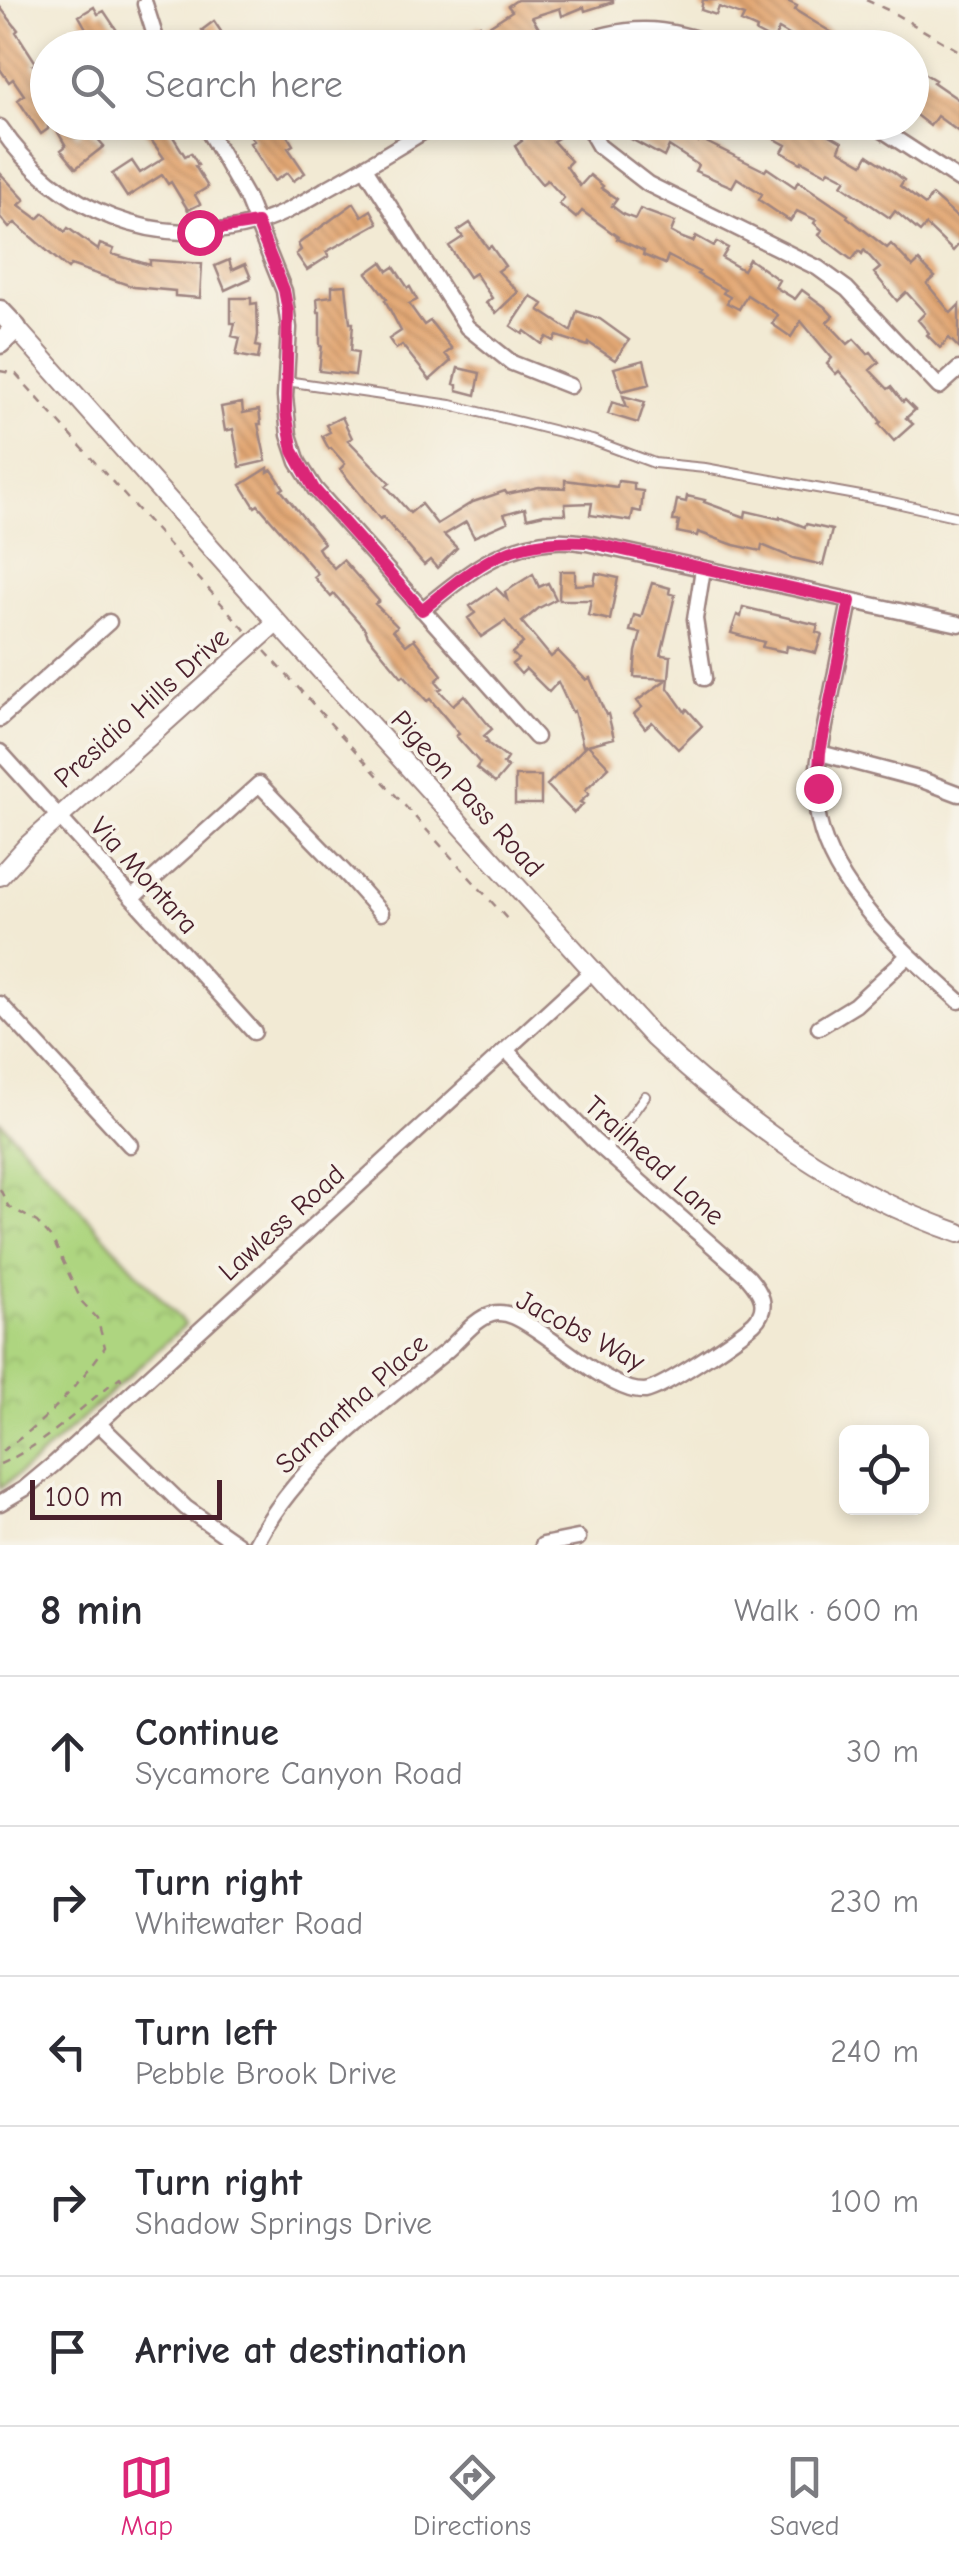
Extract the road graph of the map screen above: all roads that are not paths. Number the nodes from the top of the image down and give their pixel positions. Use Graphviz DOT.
graph roads {
  1 [pos="145,4"];
  2 [pos="153,30"];
  3 [pos="0,127"];
  4 [pos="214,140"];
  5 [pos="410,140"];
  6 [pos="595,140"];
  7 [pos="898,140"];
  8 [pos="365,168"];
  9 [pos="959,180"];
  10 [pos="257,223"];
  11 [pos="0,312"];
  12 [pos="8,336"];
  13 [pos="959,369"];
  14 [pos="286,381"];
  15 [pos="570,386"];
  16 [pos="959,518"];
  17 [pos="703,569"];
  18 [pos="850,601"];
  19 [pos="422,610"];
  20 [pos="109,622"];
  21 [pos="277,622"];
  22 [pos="959,624"];
  23 [pos="704,678"];
  24 [pos="0,719"];
  25 [pos="536,736"];
  26 [pos="0,752"];
  27 [pos="820,752"];
  28 [pos="959,794"];
  29 [pos="60,818"];
  30 [pos="0,876"];
  31 [pos="132,898"];
  32 [pos="380,913"];
  33 [pos="909,954"];
  34 [pos="592,971"];
  35 [pos="959,1000"];
  36 [pos="0,1004"];
  37 [pos="819,1027"];
  38 [pos="254,1032"];
  39 [pos="506,1050"];
  40 [pos="645,1096"];
  41 [pos="130,1145"];
  42 [pos="605,1151"];
  43 [pos="959,1233"];
  44 [pos="495,1313"];
  45 [pos="642,1392"];
  46 [pos="98,1423"];
  47 [pos="0,1503"];
  48 [pos="578,1538"];
  49 [pos="239,1545"];
  50 [pos="255,1545"];
  51 [pos="542,1545"];
  1 -- 2 [label="street"];
  3 -- 10 [label="street"];
  4 -- 10 [label="street"];
  5 -- 8 [label="street"];
  6 -- 13 [label="street"];
  7 -- 9 [label="street"];
  8 -- 10 [label="street"];
  8 -- 15 [label="street"];
  10 -- 14 [label="street"];
  11 -- 12 [label="main road, Pigeon Pass Road"];
  12 -- 21 [label="street, Pigeon Pass Road"];
  14 -- 16 [label="lane"];
  14 -- 19 [label="street"];
  17 -- 18 [label="street"];
  17 -- 19 [label="street"];
  17 -- 23 [label="street"];
  18 -- 22 [label="street"];
  18 -- 27 [label="street"];
  19 -- 25 [label="street"];
  20 -- 24 [label="street"];
  21 -- 29 [label="street, Presidio Hills Drive"];
  21 -- 34 [label="street, Pigeon Pass Road"];
  26 -- 29 [label="street, Via Montara"];
  27 -- 28 [label="street"];
  27 -- 33 [label="street"];
  29 -- 30 [label="street, Presidio Hills Drive"];
  29 -- 31 [label="street, Via Montara"];
  31 -- 32 [label="street"];
  31 -- 38 [label="street, Via Montara"];
  33 -- 35 [label="street"];
  33 -- 37 [label="street"];
  34 -- 39 [label="street, Lawless Road"];
  34 -- 43 [label="street, Pigeon Pass Road"];
  36 -- 41 [label="street"];
  39 -- 42 [label="street, Trailhead Lane"];
  39 -- 46 [label="street, Lawless Road"];
  40 -- 42 [label="lane"];
  42 -- 45 [label="street, Trailhead Lane"];
  44 -- 45 [label="street, Jacobs Way"];
  44 -- 50 [label="street, Samantha Place"];
  46 -- 47 [label="street, Lawless Road"];
  46 -- 49 [label="street"];
  48 -- 51 [label="street"];
}
